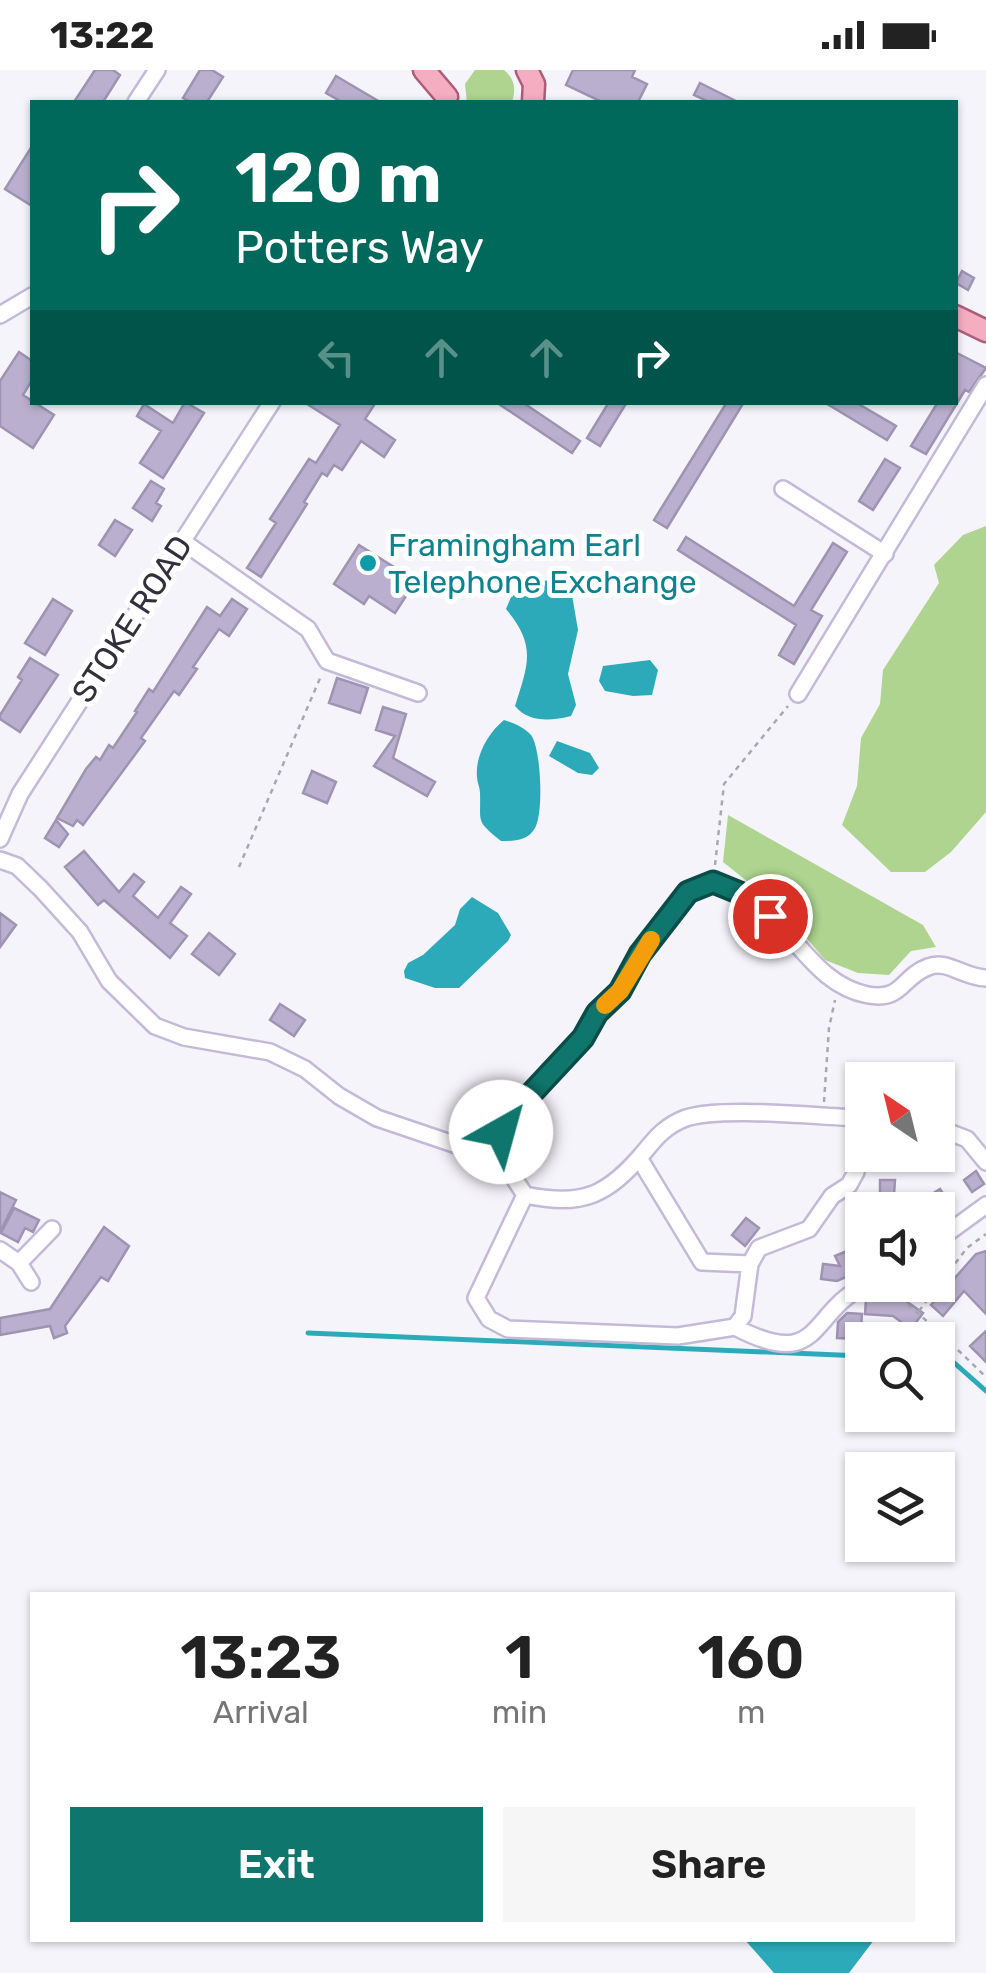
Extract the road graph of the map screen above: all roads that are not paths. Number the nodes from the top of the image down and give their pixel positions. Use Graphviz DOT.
graph roads {
  1 [pos="156,70"];
  2 [pos="424,70"];
  3 [pos="528,70"];
  4 [pos="454,71"];
  5 [pos="137,100"];
  6 [pos="448,100"];
  7 [pos="537,100"];
  8 [pos="30,297"];
  9 [pos="0,314"];
  10 [pos="958,318"];
  11 [pos="986,332"];
  12 [pos="986,385"];
  13 [pos="270,405"];
  14 [pos="783,489"];
  15 [pos="182,540"];
  16 [pos="885,554"];
  17 [pos="418,693"];
  18 [pos="798,694"];
  19 [pos="0,838"];
  20 [pos="0,860"];
  21 [pos="986,978"];
  22 [pos="845,1118"];
  23 [pos="955,1134"];
  24 [pos="486,1155"];
  25 [pos="639,1158"];
  26 [pos="986,1162"];
  27 [pos="856,1172"];
  28 [pos="525,1195"];
  29 [pos="986,1205"];
  30 [pos="52,1228"];
  31 [pos="955,1228"];
  32 [pos="0,1250"];
  33 [pos="19,1262"];
  34 [pos="750,1264"];
  35 [pos="30,1282"];
  36 [pos="845,1301"];
  37 [pos="735,1326"];
  1 -- 5 [label="street"];
  2 -- 6 [label="main road"];
  3 -- 7 [label="main road"];
  4 -- 6 [label="main road"];
  8 -- 9 [label="street"];
  10 -- 11 [label="main road"];
  12 -- 16 [label="street"];
  13 -- 15 [label="street, STOKE ROAD"];
  14 -- 16 [label="street"];
  15 -- 17 [label="street"];
  15 -- 19 [label="street, STOKE ROAD"];
  16 -- 18 [label="street"];
  20 -- 24 [label="street"];
  21 -- 24 [label="street"];
  22 -- 25 [label="street"];
  23 -- 26 [label="street"];
  24 -- 28 [label="street"];
  25 -- 28 [label="street"];
  25 -- 34 [label="street"];
  27 -- 34 [label="street"];
  28 -- 37 [label="street"];
  29 -- 31 [label="street"];
  30 -- 33 [label="street"];
  32 -- 33 [label="street"];
  33 -- 35 [label="street"];
  34 -- 37 [label="street"];
  36 -- 37 [label="street"];
}
